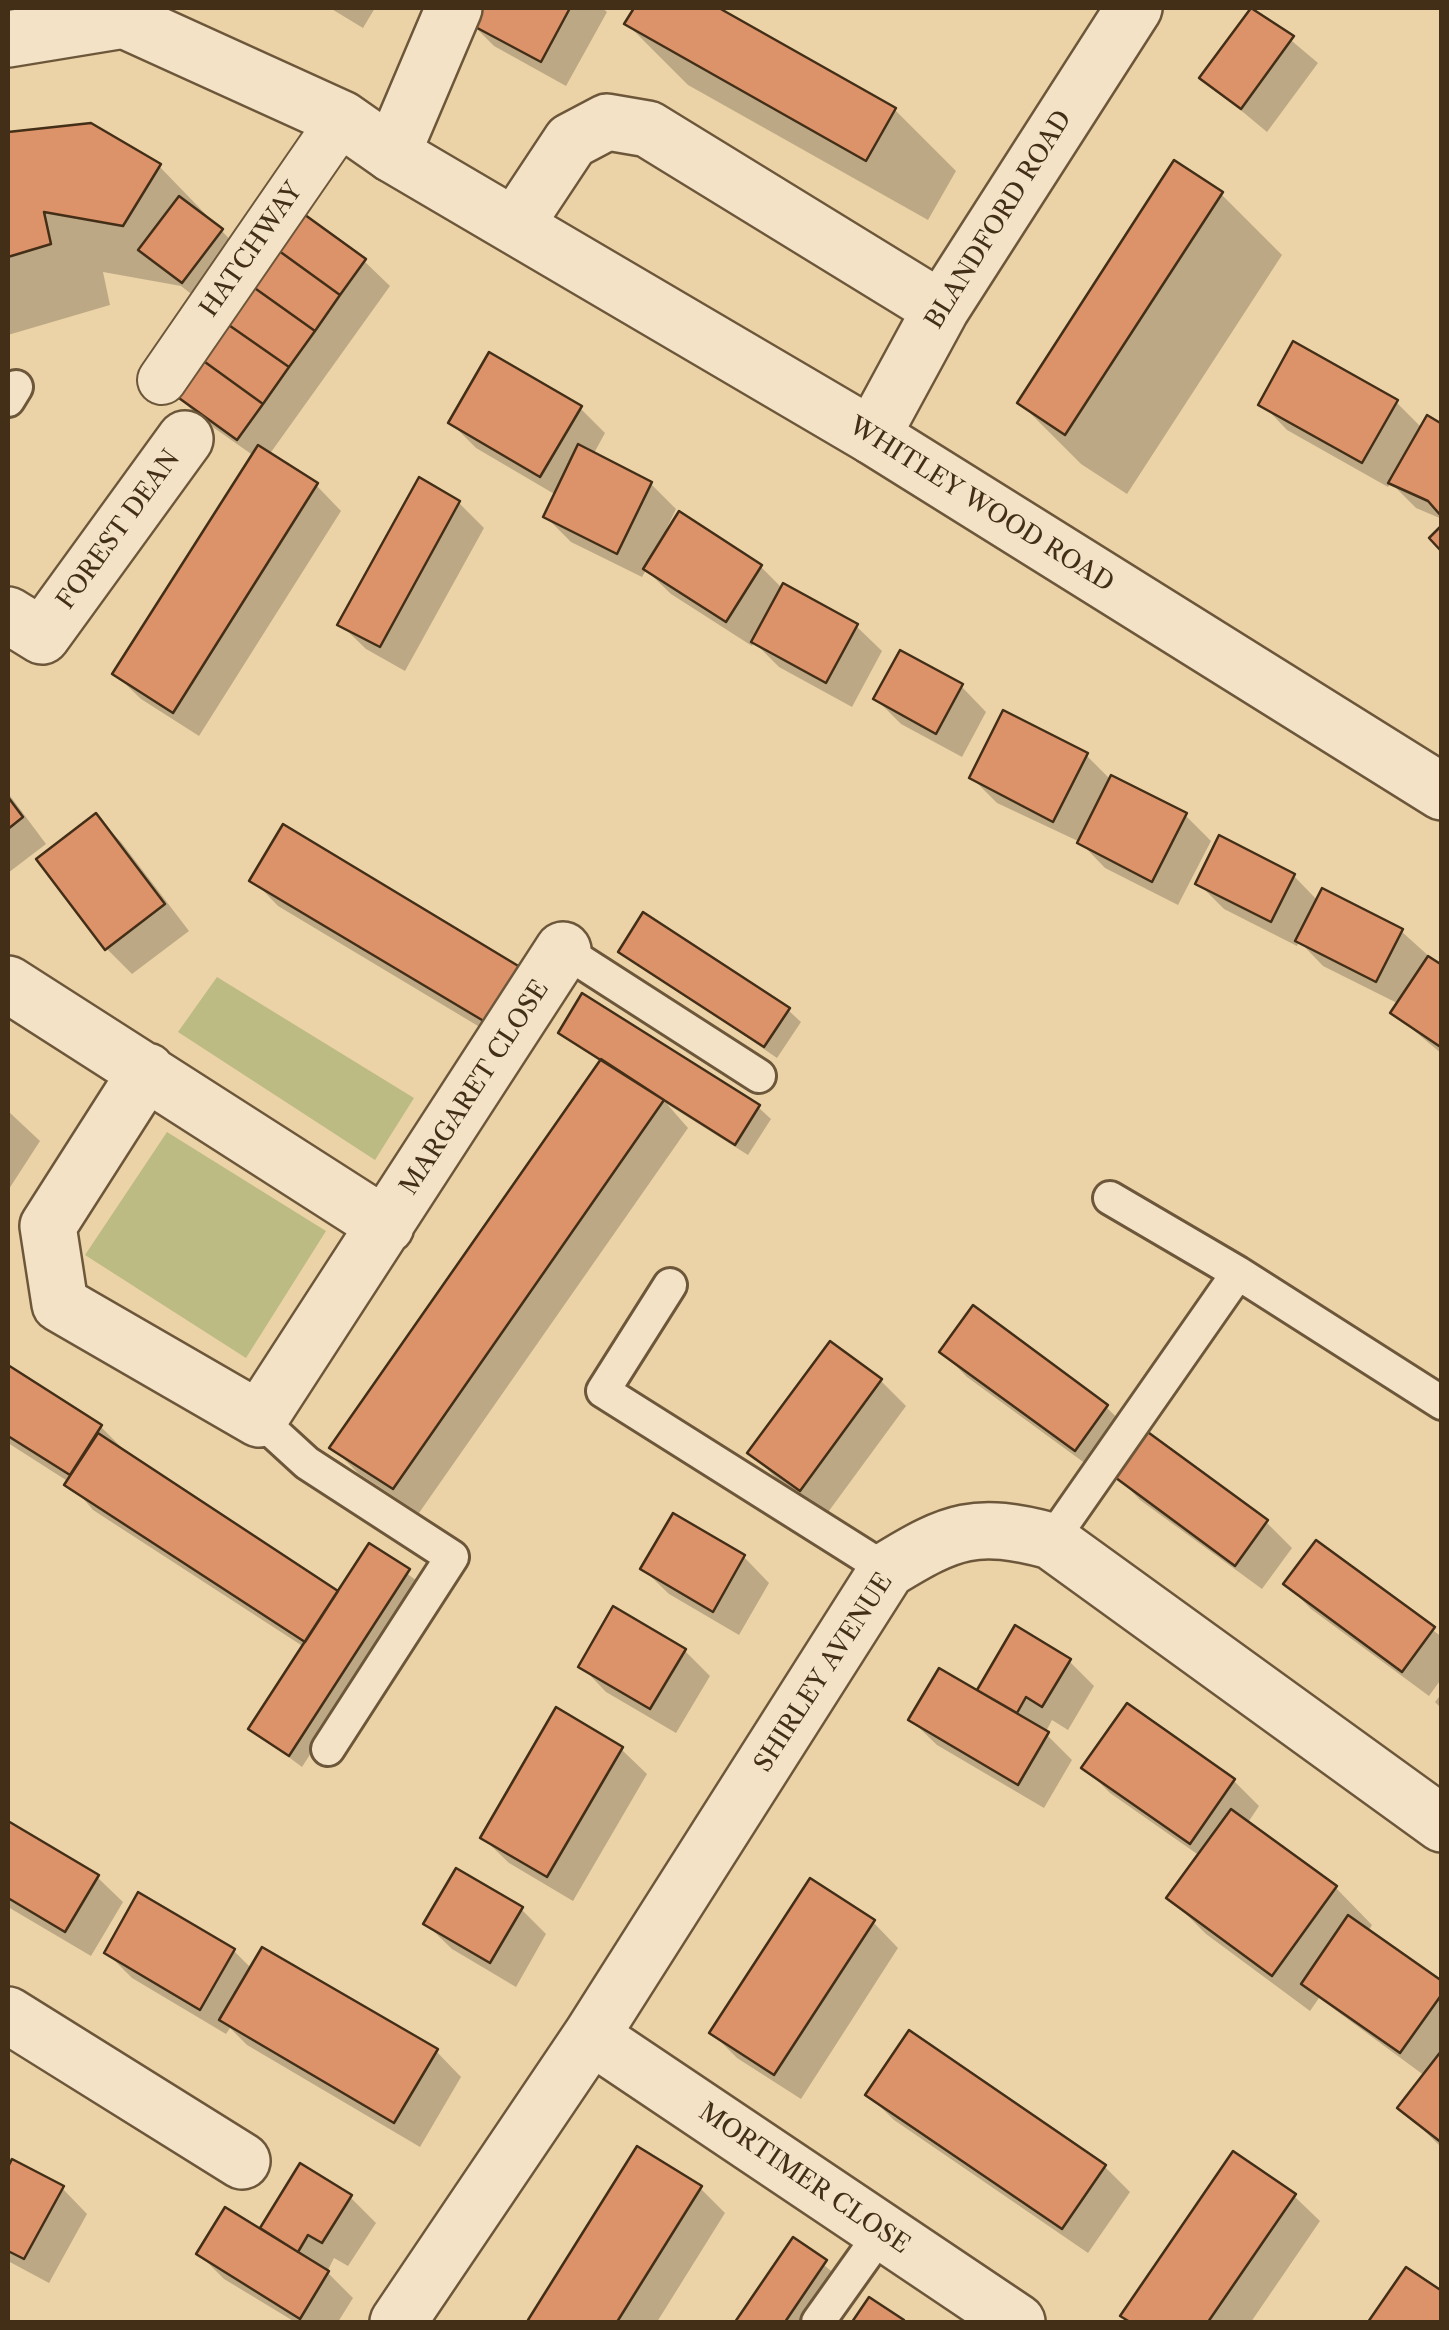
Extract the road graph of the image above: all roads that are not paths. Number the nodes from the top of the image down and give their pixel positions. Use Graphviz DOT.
graph roads {
  1 [pos="454,8"];
  2 [pos="1134,8"];
  3 [pos="117,14"];
  4 [pos="8,38"];
  5 [pos="342,119"];
  6 [pos="392,154"];
  7 [pos="516,224"];
  8 [pos="942,309"];
  9 [pos="162,380"];
  10 [pos="872,436"];
  11 [pos="185,439"];
  12 [pos="8,615"];
  13 [pos="1442,792"];
  14 [pos="563,950"];
  15 [pos="8,984"];
  16 [pos="148,1072"];
  17 [pos="759,1076"];
  18 [pos="1110,1198"];
  19 [pos="386,1226"];
  20 [pos="1238,1273"];
  21 [pos="670,1285"];
  22 [pos="1442,1402"];
  23 [pos="260,1418"];
  24 [pos="1051,1541"];
  25 [pos="887,1570"];
  26 [pos="328,1749"];
  27 [pos="1442,1824"];
  28 [pos="8,2014"];
  29 [pos="591,2036"];
  30 [pos="242,2161"];
  31 [pos="882,2232"];
  32 [pos="398,2322"];
  33 [pos="818,2322"];
  34 [pos="1018,2322"];
  1 -- 6 [label="street"];
  2 -- 8 [label="street, BLANDFORD ROAD"];
  3 -- 4 [label="street, WHITLEY WOOD ROAD"];
  3 -- 5 [label="street, WHITLEY WOOD ROAD"];
  5 -- 6 [label="street, WHITLEY WOOD ROAD"];
  5 -- 9 [label="street, HATCHWAY"];
  6 -- 7 [label="street, WHITLEY WOOD ROAD"];
  7 -- 8 [label="street"];
  7 -- 10 [label="street, WHITLEY WOOD ROAD"];
  8 -- 10 [label="street, BLANDFORD ROAD"];
  10 -- 13 [label="street, WHITLEY WOOD ROAD"];
  11 -- 12 [label="street, FOREST DEAN"];
  14 -- 17 [label="lane"];
  14 -- 19 [label="street, MARGARET CLOSE"];
  15 -- 16 [label="street"];
  16 -- 19 [label="street"];
  16 -- 23 [label="street"];
  18 -- 20 [label="lane"];
  19 -- 23 [label="street, MARGARET CLOSE"];
  20 -- 22 [label="lane"];
  20 -- 24 [label="lane"];
  21 -- 25 [label="lane"];
  23 -- 26 [label="lane"];
  24 -- 25 [label="street, SHIRLEY AVENUE"];
  24 -- 27 [label="street, SHIRLEY AVENUE"];
  25 -- 29 [label="street, SHIRLEY AVENUE"];
  28 -- 30 [label="street"];
  29 -- 31 [label="street, MORTIMER CLOSE"];
  29 -- 32 [label="street, SHIRLEY AVENUE"];
  31 -- 33 [label="lane"];
  31 -- 34 [label="street, MORTIMER CLOSE"];
}
